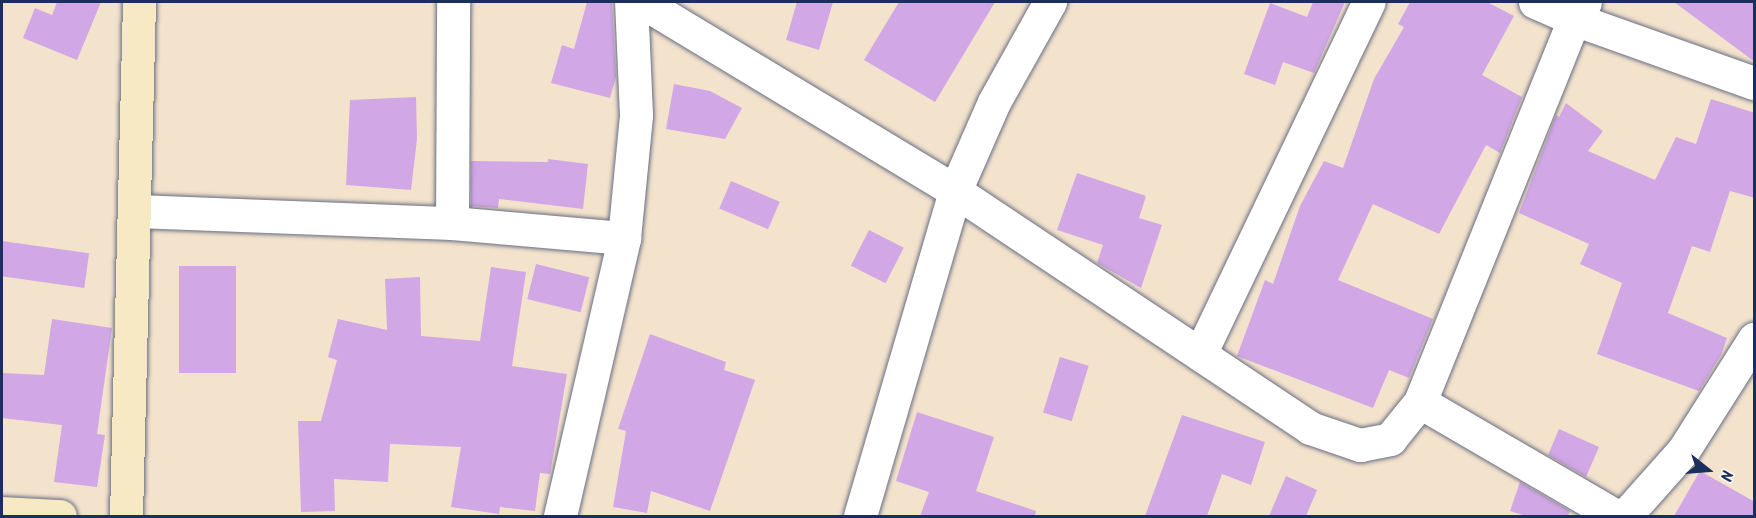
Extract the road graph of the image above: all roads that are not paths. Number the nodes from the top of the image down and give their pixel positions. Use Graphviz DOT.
graph roads {
  1 [pos="139,2"];
  2 [pos="453,2"];
  3 [pos="631,2"];
  4 [pos="642,2"];
  5 [pos="1050,2"];
  6 [pos="1369,2"];
  7 [pos="1535,2"];
  8 [pos="1580,10"];
  9 [pos="1755,82"];
  10 [pos="955,191"];
  11 [pos="136,211"];
  12 [pos="452,223"];
  13 [pos="624,238"];
  14 [pos="1755,339"];
  15 [pos="1200,354"];
  16 [pos="1420,402"];
  17 [pos="2,513"];
  18 [pos="60,516"];
  19 [pos="126,516"];
  20 [pos="560,516"];
  21 [pos="860,516"];
  22 [pos="1616,516"];
  23 [pos="1625,516"];
  1 -- 11 [label="street"];
  2 -- 12 [label="street"];
  3 -- 13 [label="street"];
  4 -- 10 [label="street"];
  5 -- 10 [label="street"];
  6 -- 15 [label="street"];
  7 -- 8 [label="street"];
  8 -- 9 [label="street"];
  8 -- 16 [label="street"];
  10 -- 15 [label="street"];
  10 -- 21 [label="street"];
  11 -- 12 [label="street"];
  11 -- 19 [label="street"];
  12 -- 13 [label="street"];
  13 -- 20 [label="street"];
  14 -- 23 [label="street"];
  15 -- 16 [label="street"];
  16 -- 22 [label="street"];
  17 -- 18 [label="street"];
}
